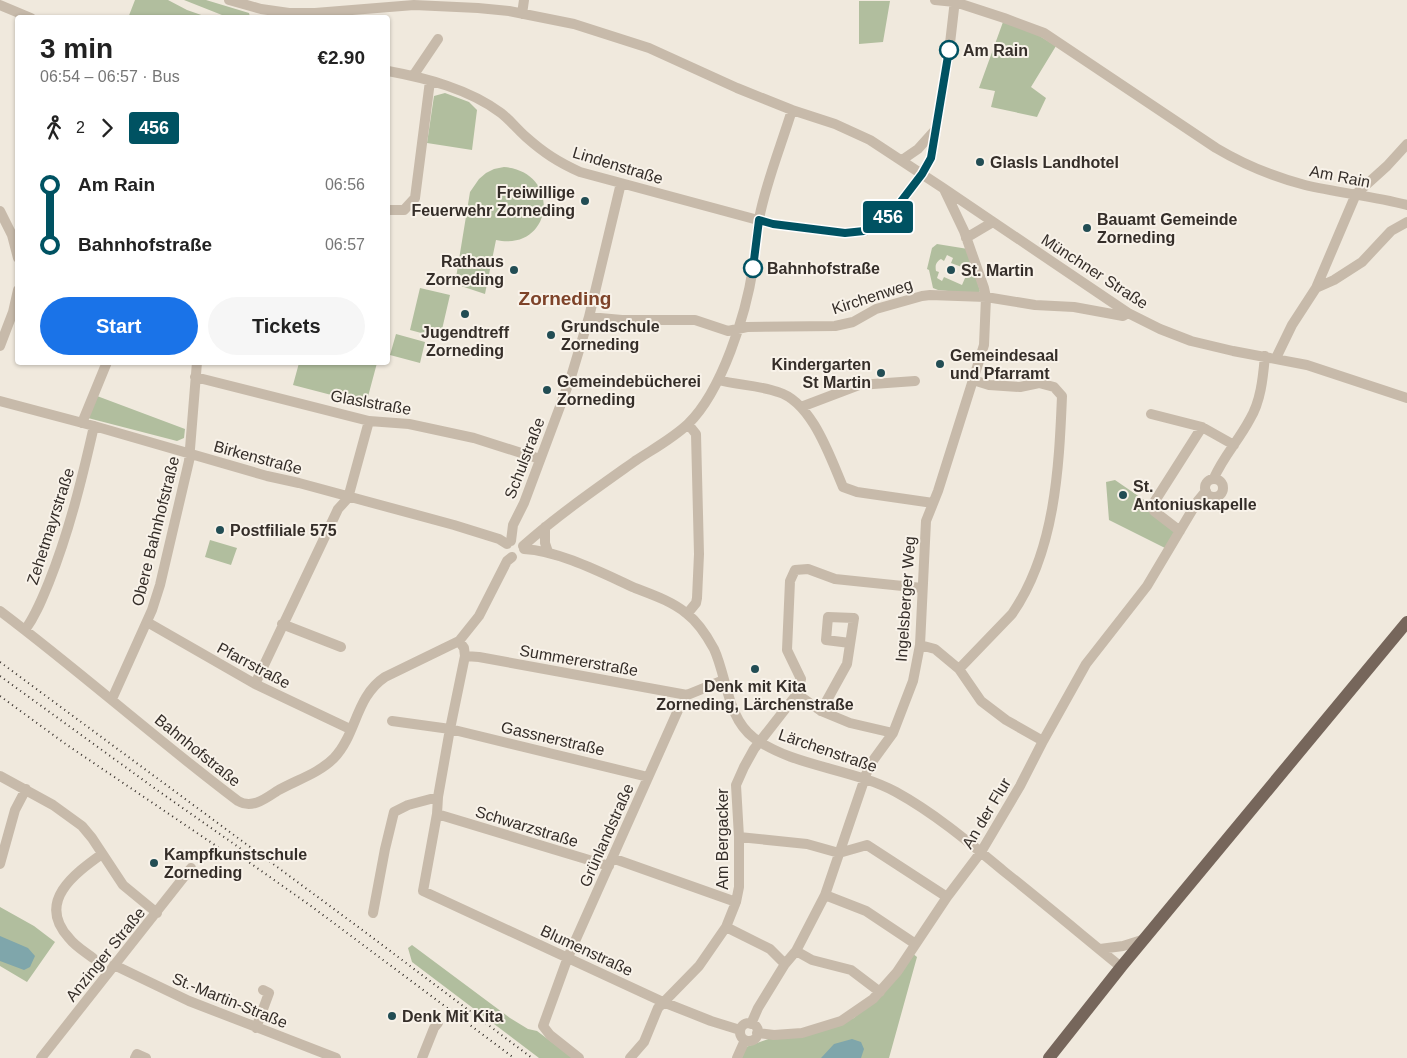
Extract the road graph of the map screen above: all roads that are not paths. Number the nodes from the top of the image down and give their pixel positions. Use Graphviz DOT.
graph roads {
  1 [pos="229,0"];
  2 [pos="524,0"];
  3 [pos="936,0"];
  4 [pos="955,1"];
  5 [pos="0,5"];
  6 [pos="261,13"];
  7 [pos="522,14"];
  8 [pos="24,15"];
  9 [pos="438,38"];
  10 [pos="390,71"];
  11 [pos="413,76"];
  12 [pos="430,81"];
  13 [pos="792,110"];
  14 [pos="936,129"];
  15 [pos="1407,144"];
  16 [pos="902,160"];
  17 [pos="922,174"];
  18 [pos="621,183"];
  19 [pos="943,188"];
  20 [pos="1356,194"];
  21 [pos="1407,205"];
  22 [pos="0,210"];
  23 [pos="390,210"];
  24 [pos="759,220"];
  25 [pos="993,222"];
  26 [pos="1407,222"];
  27 [pos="966,238"];
  28 [pos="15,246"];
  29 [pos="1316,288"];
  30 [pos="986,297"];
  31 [pos="15,303"];
  32 [pos="1128,313"];
  33 [pos="589,317"];
  34 [pos="738,329"];
  35 [pos="0,346"];
  36 [pos="1271,357"];
  37 [pos="105,365"];
  38 [pos="197,365"];
  39 [pos="195,377"];
  40 [pos="718,380"];
  41 [pos="974,380"];
  42 [pos="915,381"];
  43 [pos="1407,398"];
  44 [pos="0,401"];
  45 [pos="802,407"];
  46 [pos="1151,414"];
  47 [pos="369,420"];
  48 [pos="82,423"];
  49 [pos="688,424"];
  50 [pos="94,426"];
  51 [pos="1202,427"];
  52 [pos="1234,445"];
  53 [pos="190,454"];
  54 [pos="540,459"];
  55 [pos="1214,478"];
  56 [pos="1206,491"];
  57 [pos="348,498"];
  58 [pos="933,503"];
  59 [pos="545,527"];
  60 [pos="1180,531"];
  61 [pos="509,543"];
  62 [pos="524,547"];
  63 [pos="548,552"];
  64 [pos="512,557"];
  65 [pos="922,588"];
  66 [pos="0,611"];
  67 [pos="687,614"];
  68 [pos="147,622"];
  69 [pos="1407,622"];
  70 [pos="282,624"];
  71 [pos="25,630"];
  72 [pos="459,641"];
  73 [pos="850,643"];
  74 [pos="920,646"];
  75 [pos="341,647"];
  76 [pos="465,656"];
  77 [pos="959,668"];
  78 [pos="724,680"];
  79 [pos="255,684"];
  80 [pos="797,694"];
  81 [pos="687,695"];
  82 [pos="112,699"];
  83 [pos="820,711"];
  84 [pos="392,721"];
  85 [pos="350,729"];
  86 [pos="450,729"];
  87 [pos="893,733"];
  88 [pos="1043,740"];
  89 [pos="760,741"];
  90 [pos="0,776"];
  91 [pos="648,776"];
  92 [pos="865,778"];
  93 [pos="26,789"];
  94 [pos="438,797"];
  95 [pos="437,814"];
  96 [pos="739,837"];
  97 [pos="981,852"];
  98 [pos="838,853"];
  99 [pos="102,854"];
  100 [pos="610,862"];
  101 [pos="0,864"];
  102 [pos="191,868"];
  103 [pos="824,895"];
  104 [pos="947,897"];
  105 [pos="736,902"];
  106 [pos="157,912"];
  107 [pos="373,913"];
  108 [pos="726,927"];
  109 [pos="1146,938"];
  110 [pos="914,944"];
  111 [pos="1100,949"];
  112 [pos="796,951"];
  113 [pos="568,957"];
  114 [pos="93,958"];
  115 [pos="785,964"];
  116 [pos="114,966"];
  117 [pos="1121,967"];
  118 [pos="263,990"];
  119 [pos="880,992"];
  120 [pos="663,1002"];
  121 [pos="438,1023"];
  122 [pos="751,1024"];
  123 [pos="256,1028"];
  124 [pos="757,1033"];
  125 [pos="742,1035"];
  126 [pos="41,1058"];
  127 [pos="135,1058"];
  128 [pos="146,1058"];
  129 [pos="336,1058"];
  130 [pos="422,1058"];
  131 [pos="579,1058"];
  132 [pos="630,1058"];
  133 [pos="738,1058"];
  134 [pos="1049,1058"];
  1 -- 6 [label="street, Münchner Straße"];
  2 -- 7 [label="street"];
  3 -- 4 [label="street, Am Rain"];
  4 -- 14 [label="street, Lindenstraße"];
  4 -- 20 [label="street, Am Rain"];
  5 -- 8 [label="street"];
  6 -- 7 [label="street, Münchner Straße"];
  7 -- 13 [label="street, Münchner Straße"];
  9 -- 11 [label="street"];
  10 -- 11 [label="street, Lindenstraße"];
  11 -- 12 [label="street, Lindenstraße"];
  12 -- 18 [label="street, Lindenstraße"];
  12 -- 23 [label="street"];
  13 -- 16 [label="street, Münchner Straße"];
  13 -- 24 [label="street"];
  14 -- 16 [label="street"];
  14 -- 17 [label="street, Lindenstraße"];
  15 -- 20 [label="street"];
  16 -- 17 [label="street, Münchner Straße"];
  17 -- 19 [label="street, Münchner Straße"];
  17 -- 24 [label="street, Lindenstraße"];
  18 -- 24 [label="street, Lindenstraße"];
  18 -- 33 [label="street, Schulstraße"];
  19 -- 25 [label="street, Münchner Straße"];
  19 -- 27 [label="street, Ingelsberger Weg"];
  20 -- 21 [label="street, Am Rain"];
  20 -- 29 [label="street, An der Flur"];
  22 -- 28 [label="street"];
  24 -- 34 [label="street"];
  25 -- 27 [label="street"];
  25 -- 32 [label="street, Münchner Straße"];
  26 -- 29 [label="street"];
  27 -- 30 [label="street, Ingelsberger Weg"];
  29 -- 36 [label="street, An der Flur"];
  30 -- 32 [label="street, Kirchenweg"];
  30 -- 34 [label="street, Kirchenweg"];
  30 -- 41 [label="street, Ingelsberger Weg"];
  31 -- 35 [label="street"];
  32 -- 36 [label="street, Münchner Straße"];
  33 -- 34 [label="street, Kirchenweg"];
  33 -- 54 [label="street, Schulstraße"];
  34 -- 40 [label="street"];
  36 -- 43 [label="street, Münchner Straße"];
  36 -- 52 [label="street, An der Flur"];
  37 -- 48 [label="street"];
  38 -- 39 [label="street, Obere Bahnhofstraße"];
  39 -- 47 [label="street, Glaslstraße"];
  39 -- 53 [label="street, Obere Bahnhofstraße"];
  40 -- 45 [label="street"];
  40 -- 49 [label="street"];
  41 -- 58 [label="street, Ingelsberger Weg"];
  41 -- 77 [label="street"];
  42 -- 45 [label="street"];
  44 -- 48 [label="street, Birkenstraße"];
  45 -- 58 [label="street"];
  46 -- 51 [label="street"];
  47 -- 54 [label="street, Glaslstraße"];
  47 -- 57 [label="street"];
  48 -- 50 [label="street, Birkenstraße"];
  49 -- 59 [label="street"];
  49 -- 67 [label="street"];
  50 -- 53 [label="street, Birkenstraße"];
  50 -- 71 [label="street, Zehetmayrstraße"];
  51 -- 52 [label="street"];
  51 -- 60 [label="street"];
  52 -- 55 [label="street, An der Flur"];
  53 -- 57 [label="street, Birkenstraße"];
  53 -- 68 [label="street, Obere Bahnhofstraße"];
  54 -- 61 [label="street, Schulstraße"];
  55 -- 56 [label="street, An der Flur"];
  55 -- 56 [label="street"];
  56 -- 60 [label="street, An der Flur"];
  57 -- 61 [label="street, Birkenstraße"];
  57 -- 70 [label="street"];
  58 -- 65 [label="street, Ingelsberger Weg"];
  59 -- 62 [label="street"];
  59 -- 63 [label="street"];
  60 -- 88 [label="street, An der Flur"];
  61 -- 62 [label="street"];
  61 -- 64 [label="street"];
  62 -- 63 [label="street, Lärchenstraße"];
  62 -- 64 [label="street"];
  63 -- 67 [label="street, Lärchenstraße"];
  64 -- 72 [label="street, Bahnhofstraße"];
  65 -- 74 [label="street, Ingelsberger Weg"];
  65 -- 80 [label="street"];
  66 -- 71 [label="street, Bahnhofstraße"];
  67 -- 78 [label="street, Lärchenstraße"];
  68 -- 79 [label="street, Pfarrstraße"];
  68 -- 82 [label="street, Obere Bahnhofstraße"];
  69 -- 109 [label="main road"];
  70 -- 75 [label="street"];
  70 -- 79 [label="street"];
  71 -- 82 [label="street, Bahnhofstraße"];
  72 -- 76 [label="street"];
  72 -- 85 [label="street, Bahnhofstraße"];
  73 -- 83 [label="street"];
  74 -- 77 [label="street"];
  74 -- 87 [label="street, Ingelsberger Weg"];
  76 -- 81 [label="street, Summererstraße"];
  76 -- 86 [label="street"];
  77 -- 88 [label="street"];
  78 -- 81 [label="street"];
  78 -- 89 [label="street, Lärchenstraße"];
  79 -- 85 [label="street, Pfarrstraße"];
  80 -- 83 [label="street"];
  80 -- 89 [label="street, Am Bergacker"];
  81 -- 91 [label="street, Grünlandstraße"];
  82 -- 85 [label="street, Bahnhofstraße"];
  83 -- 87 [label="street"];
  84 -- 86 [label="street, Gassnerstraße"];
  86 -- 91 [label="street, Gassnerstraße"];
  86 -- 94 [label="street"];
  87 -- 92 [label="street, Ingelsberger Weg"];
  88 -- 97 [label="street, An der Flur"];
  89 -- 92 [label="street, Lärchenstraße"];
  89 -- 96 [label="street, Am Bergacker"];
  90 -- 93 [label="street"];
  91 -- 100 [label="street, Grünlandstraße"];
  92 -- 97 [label="street, Lärchenstraße"];
  92 -- 98 [label="street, Ingelsberger Weg"];
  93 -- 99 [label="street"];
  93 -- 101 [label="street"];
  94 -- 95 [label="street"];
  94 -- 107 [label="street"];
  95 -- 100 [label="street, Schwarzstraße"];
  95 -- 113 [label="street, Blumenstraße"];
  96 -- 98 [label="street"];
  96 -- 105 [label="street, Am Bergacker"];
  97 -- 104 [label="street, An der Flur"];
  97 -- 111 [label="street, Lärchenstraße"];
  98 -- 103 [label="street, Ingelsberger Weg"];
  98 -- 104 [label="street"];
  99 -- 106 [label="street"];
  99 -- 114 [label="street"];
  100 -- 105 [label="street, Schwarzstraße"];
  100 -- 113 [label="street, Grünlandstraße"];
  102 -- 106 [label="street, Anzinger Straße"];
  103 -- 110 [label="street"];
  103 -- 112 [label="street, Ingelsberger Weg"];
  104 -- 110 [label="street, An der Flur"];
  105 -- 108 [label="street, Am Bergacker"];
  106 -- 116 [label="street, Anzinger Straße"];
  108 -- 115 [label="street"];
  108 -- 120 [label="street, Am Bergacker"];
  109 -- 111 [label="street"];
  109 -- 117 [label="main road"];
  110 -- 119 [label="street, An der Flur"];
  111 -- 117 [label="street, Lärchenstraße"];
  112 -- 115 [label="street, Ingelsberger Weg"];
  112 -- 119 [label="street"];
  113 -- 120 [label="street, Blumenstraße"];
  113 -- 131 [label="street, Grünlandstraße"];
  115 -- 122 [label="street, Ingelsberger Weg"];
  116 -- 123 [label="street, St.-Martin-Straße"];
  116 -- 126 [label="street, Anzinger Straße"];
  117 -- 134 [label="main road"];
  118 -- 123 [label="street"];
  119 -- 124 [label="street, An der Flur"];
  120 -- 125 [label="street, Blumenstraße"];
  120 -- 132 [label="street, Am Bergacker"];
  121 -- 130 [label="street"];
  122 -- 124 [label="street"];
  122 -- 125 [label="street"];
  123 -- 129 [label="street, St.-Martin-Straße"];
  124 -- 125 [label="street"];
  125 -- 133 [label="street"];
  127 -- 128 [label="street"];
}
